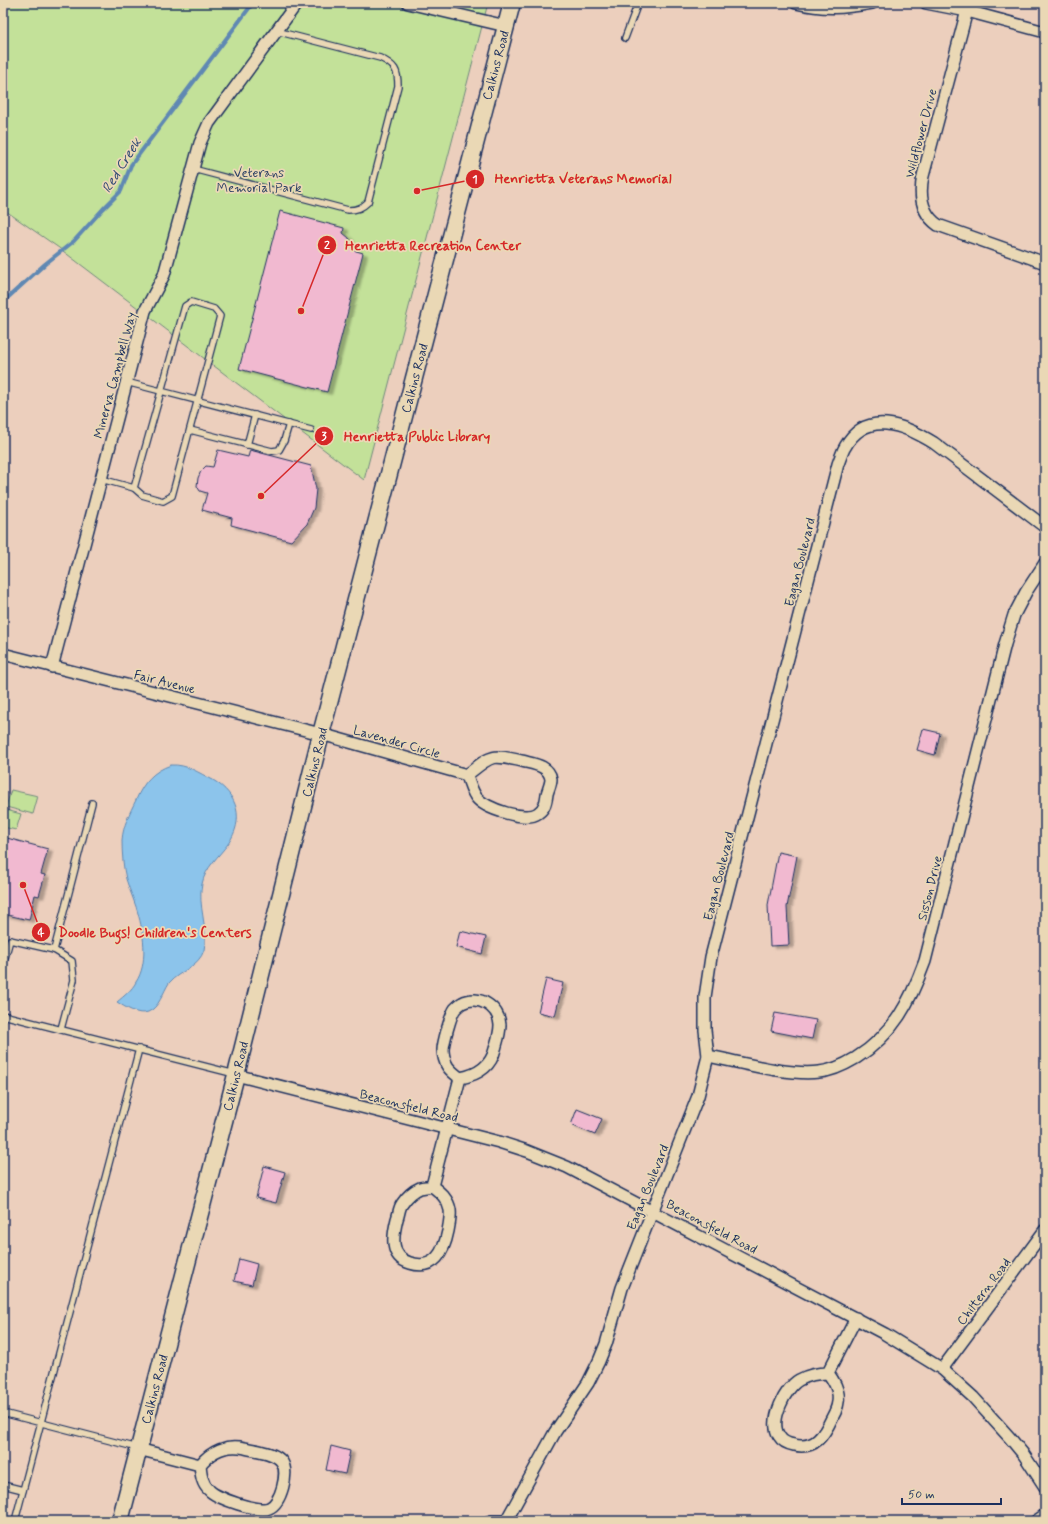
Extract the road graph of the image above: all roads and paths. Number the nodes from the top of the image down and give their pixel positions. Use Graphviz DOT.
graph roads {
  1 [pos="297,3"];
  2 [pos="408,3"];
  3 [pos="512,3"];
  4 [pos="638,3"];
  5 [pos="796,3"];
  6 [pos="872,3"];
  7 [pos="926,3"];
  8 [pos="968,7"];
  9 [pos="506,26"];
  10 [pos="276,31"];
  11 [pos="1045,32"];
  12 [pos="625,38"];
  13 [pos="193,169"];
  14 [pos="1045,263"];
  15 [pos="126,382"];
  16 [pos="161,391"];
  17 [pos="198,400"];
  18 [pos="255,415"];
  19 [pos="289,424"];
  20 [pos="190,430"];
  21 [pos="311,430"];
  22 [pos="247,445"];
  23 [pos="101,479"];
  24 [pos="134,488"];
  25 [pos="1045,527"];
  26 [pos="1045,563"];
  27 [pos="3,654"];
  28 [pos="52,667"];
  29 [pos="321,734"];
  30 [pos="466,775"];
  31 [pos="92,803"];
  32 [pos="54,950"];
  33 [pos="3,965"];
  34 [pos="3,1015"];
  35 [pos="61,1029"];
  36 [pos="139,1049"];
  37 [pos="708,1056"];
  38 [pos="236,1074"];
  39 [pos="460,1078"];
  40 [pos="447,1129"];
  41 [pos="432,1186"];
  42 [pos="653,1211"];
  43 [pos="1045,1230"];
  44 [pos="856,1318"];
  45 [pos="942,1369"];
  46 [pos="828,1373"];
  47 [pos="3,1413"];
  48 [pos="40,1422"];
  49 [pos="138,1449"];
  50 [pos="200,1465"];
  51 [pos="3,1485"];
  52 [pos="1045,1487"];
  53 [pos="24,1490"];
  54 [pos="1045,1515"];
  55 [pos="14,1521"];
  56 [pos="120,1521"];
  57 [pos="491,1521"];
  58 [pos="501,1521"];
  59 [pos="506,1521"];
  60 [pos="1036,1521"];
  1 -- 10 [label="street, Minerva Campbell Way"];
  2 -- 9 [label="street"];
  3 -- 9 [label="main road, Calkins Road"];
  4 -- 12 [label="lane"];
  5 -- 6 [label="street"];
  7 -- 8 [label="street"];
  8 -- 11 [label="street"];
  8 -- 14 [label="street, Wildflower Drive"];
  9 -- 29 [label="main road, Calkins Road"];
  10 -- 13 [label="street, Minerva Campbell Way"];
  10 -- 13 [label="lane"];
  13 -- 15 [label="street, Minerva Campbell Way"];
  15 -- 16 [label="lane"];
  15 -- 23 [label="street, Minerva Campbell Way"];
  16 -- 17 [label="lane"];
  16 -- 17 [label="lane"];
  16 -- 24 [label="lane"];
  17 -- 18 [label="lane"];
  17 -- 20 [label="lane"];
  18 -- 19 [label="lane"];
  18 -- 22 [label="lane"];
  19 -- 21 [label="lane"];
  19 -- 22 [label="lane"];
  20 -- 22 [label="lane"];
  20 -- 24 [label="lane"];
  23 -- 24 [label="lane"];
  23 -- 28 [label="street, Minerva Campbell Way"];
  25 -- 37 [label="street, Eagan Boulevard"];
  26 -- 37 [label="street, Sisson Drive"];
  27 -- 28 [label="street, Fair Avenue"];
  28 -- 29 [label="street, Fair Avenue"];
  29 -- 30 [label="street, Lavender Circle"];
  29 -- 38 [label="main road, Calkins Road"];
  30 -- 30 [label="street"];
  31 -- 32 [label="lane"];
  32 -- 33 [label="lane"];
  32 -- 35 [label="lane"];
  34 -- 35 [label="lane"];
  35 -- 36 [label="lane"];
  36 -- 38 [label="lane"];
  36 -- 48 [label="lane"];
  37 -- 42 [label="street, Eagan Boulevard"];
  38 -- 40 [label="street, Beaconsfield Road"];
  38 -- 49 [label="main road, Calkins Road"];
  39 -- 39 [label="street"];
  39 -- 40 [label="street"];
  40 -- 41 [label="street"];
  40 -- 42 [label="street, Beaconsfield Road"];
  41 -- 41 [label="street"];
  42 -- 44 [label="street, Beaconsfield Road"];
  42 -- 59 [label="street, Eagan Boulevard"];
  43 -- 45 [label="street, Chiltern Road"];
  44 -- 45 [label="street, Beaconsfield Road"];
  44 -- 46 [label="street"];
  45 -- 52 [label="street, Beaconsfield Road"];
  46 -- 46 [label="street"];
  47 -- 48 [label="lane"];
  48 -- 49 [label="lane"];
  48 -- 53 [label="lane"];
  49 -- 50 [label="street"];
  49 -- 56 [label="main road, Calkins Road"];
  50 -- 50 [label="street"];
  51 -- 53 [label="lane"];
  53 -- 55 [label="lane"];
  54 -- 60 [label="street"];
  57 -- 58 [label="street"];
}
